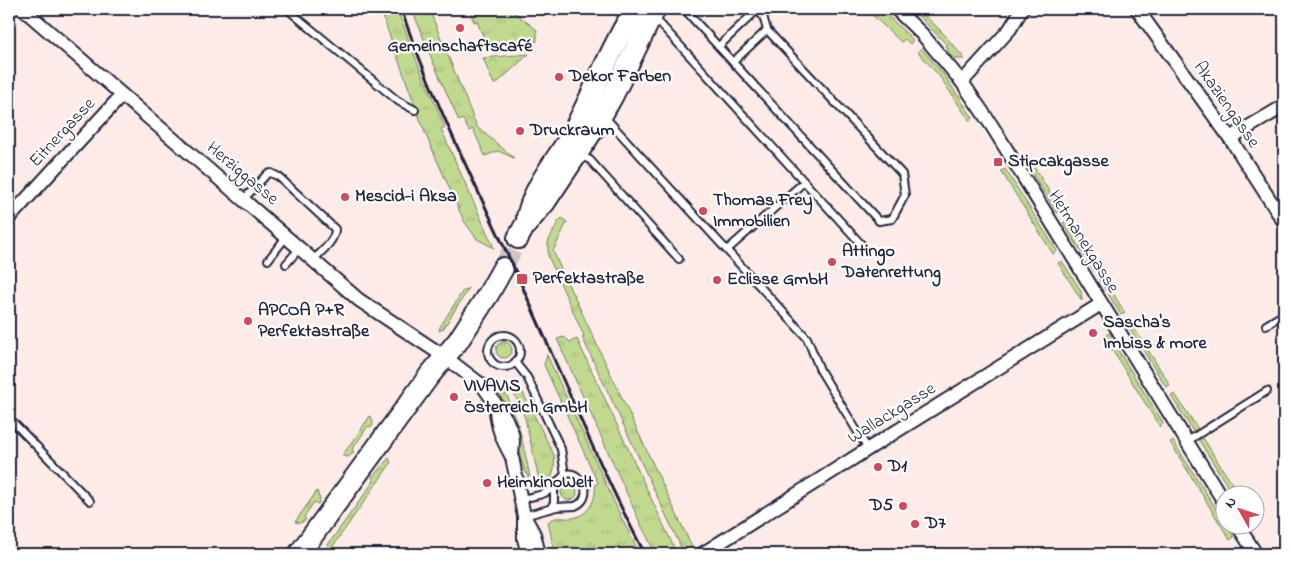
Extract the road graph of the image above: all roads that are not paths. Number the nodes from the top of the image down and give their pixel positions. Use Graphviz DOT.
graph roads {
  1 [pos="23,9"];
  2 [pos="287,9"];
  3 [pos="684,9"];
  4 [pos="896,9"];
  5 [pos="1022,9"];
  6 [pos="1137,9"];
  7 [pos="756,10"];
  8 [pos="638,19"];
  9 [pos="766,30"];
  10 [pos="719,46"];
  11 [pos="733,62"];
  12 [pos="962,82"];
  13 [pos="122,94"];
  14 [pos="597,104"];
  15 [pos="1284,106"];
  16 [pos="415,110"];
  17 [pos="1230,138"];
  18 [pos="577,154"];
  19 [pos="804,182"];
  20 [pos="244,199"];
  21 [pos="9,218"];
  22 [pos="1284,222"];
  23 [pos="287,236"];
  24 [pos="862,245"];
  25 [pos="300,247"];
  26 [pos="727,250"];
  27 [pos="679,259"];
  28 [pos="268,260"];
  29 [pos="313,260"];
  30 [pos="286,264"];
  31 [pos="503,268"];
  32 [pos="1102,304"];
  33 [pos="1284,314"];
  34 [pos="1266,325"];
  35 [pos="445,356"];
  36 [pos="515,362"];
  37 [pos="1267,391"];
  38 [pos="9,418"];
  39 [pos="1186,442"];
  40 [pos="868,449"];
  41 [pos="565,475"];
  42 [pos="554,486"];
  43 [pos="1216,489"];
  44 [pos="521,499"];
  45 [pos="90,502"];
  46 [pos="550,509"];
  47 [pos="524,516"];
  48 [pos="1244,536"];
  49 [pos="298,554"];
  50 [pos="528,554"];
  51 [pos="539,554"];
  52 [pos="702,554"];
  53 [pos="1256,554"];
  1 -- 13 [label="street, Herziggasse"];
  2 -- 16 [label="lane"];
  3 -- 10 [label="lane"];
  4 -- 12 [label="street, Hetmanekgasse"];
  5 -- 12 [label="street"];
  6 -- 17 [label="street, Akaziengasse"];
  7 -- 9 [label="lane"];
  7 -- 10 [label="lane"];
  8 -- 14 [label="main road"];
  8 -- 14 [label="main road"];
  8 -- 19 [label="lane"];
  9 -- 11 [label="lane"];
  9 -- 11 [label="lane"];
  10 -- 11 [label="lane"];
  12 -- 32 [label="street, Hetmanekgasse"];
  13 -- 20 [label="street, Herziggasse"];
  13 -- 21 [label="street, Eitnergasse"];
  14 -- 18 [label="main road"];
  14 -- 18 [label="main road"];
  14 -- 26 [label="lane"];
  15 -- 17 [label="street"];
  17 -- 22 [label="street, Akaziengasse"];
  18 -- 27 [label="lane"];
  19 -- 24 [label="lane"];
  19 -- 26 [label="lane"];
  20 -- 23 [label="street, Herziggasse"];
  20 -- 29 [label="lane"];
  23 -- 25 [label="street, Herziggasse"];
  23 -- 28 [label="lane"];
  25 -- 29 [label="street, Herziggasse"];
  25 -- 30 [label="lane"];
  26 -- 40 [label="lane"];
  29 -- 35 [label="street, Herziggasse"];
  31 -- 35 [label="main road"];
  32 -- 39 [label="street, Hetmanekgasse"];
  32 -- 40 [label="street, Wallackgasse"];
  33 -- 34 [label="lane"];
  35 -- 44 [label="street, Herziggasse"];
  35 -- 49 [label="main road"];
  36 -- 36 [label="lane"];
  36 -- 41 [label="lane"];
  37 -- 39 [label="lane"];
  38 -- 45 [label="lane"];
  39 -- 43 [label="street, Hetmanekgasse"];
  40 -- 52 [label="street, Wallackgasse"];
  41 -- 42 [label="lane"];
  41 -- 46 [label="lane"];
  42 -- 44 [label="lane"];
  42 -- 46 [label="lane"];
  44 -- 47 [label="street, Herziggasse"];
  46 -- 47 [label="lane"];
  47 -- 50 [label="street"];
  47 -- 51 [label="street"];
  48 -- 53 [label="street"];
}
